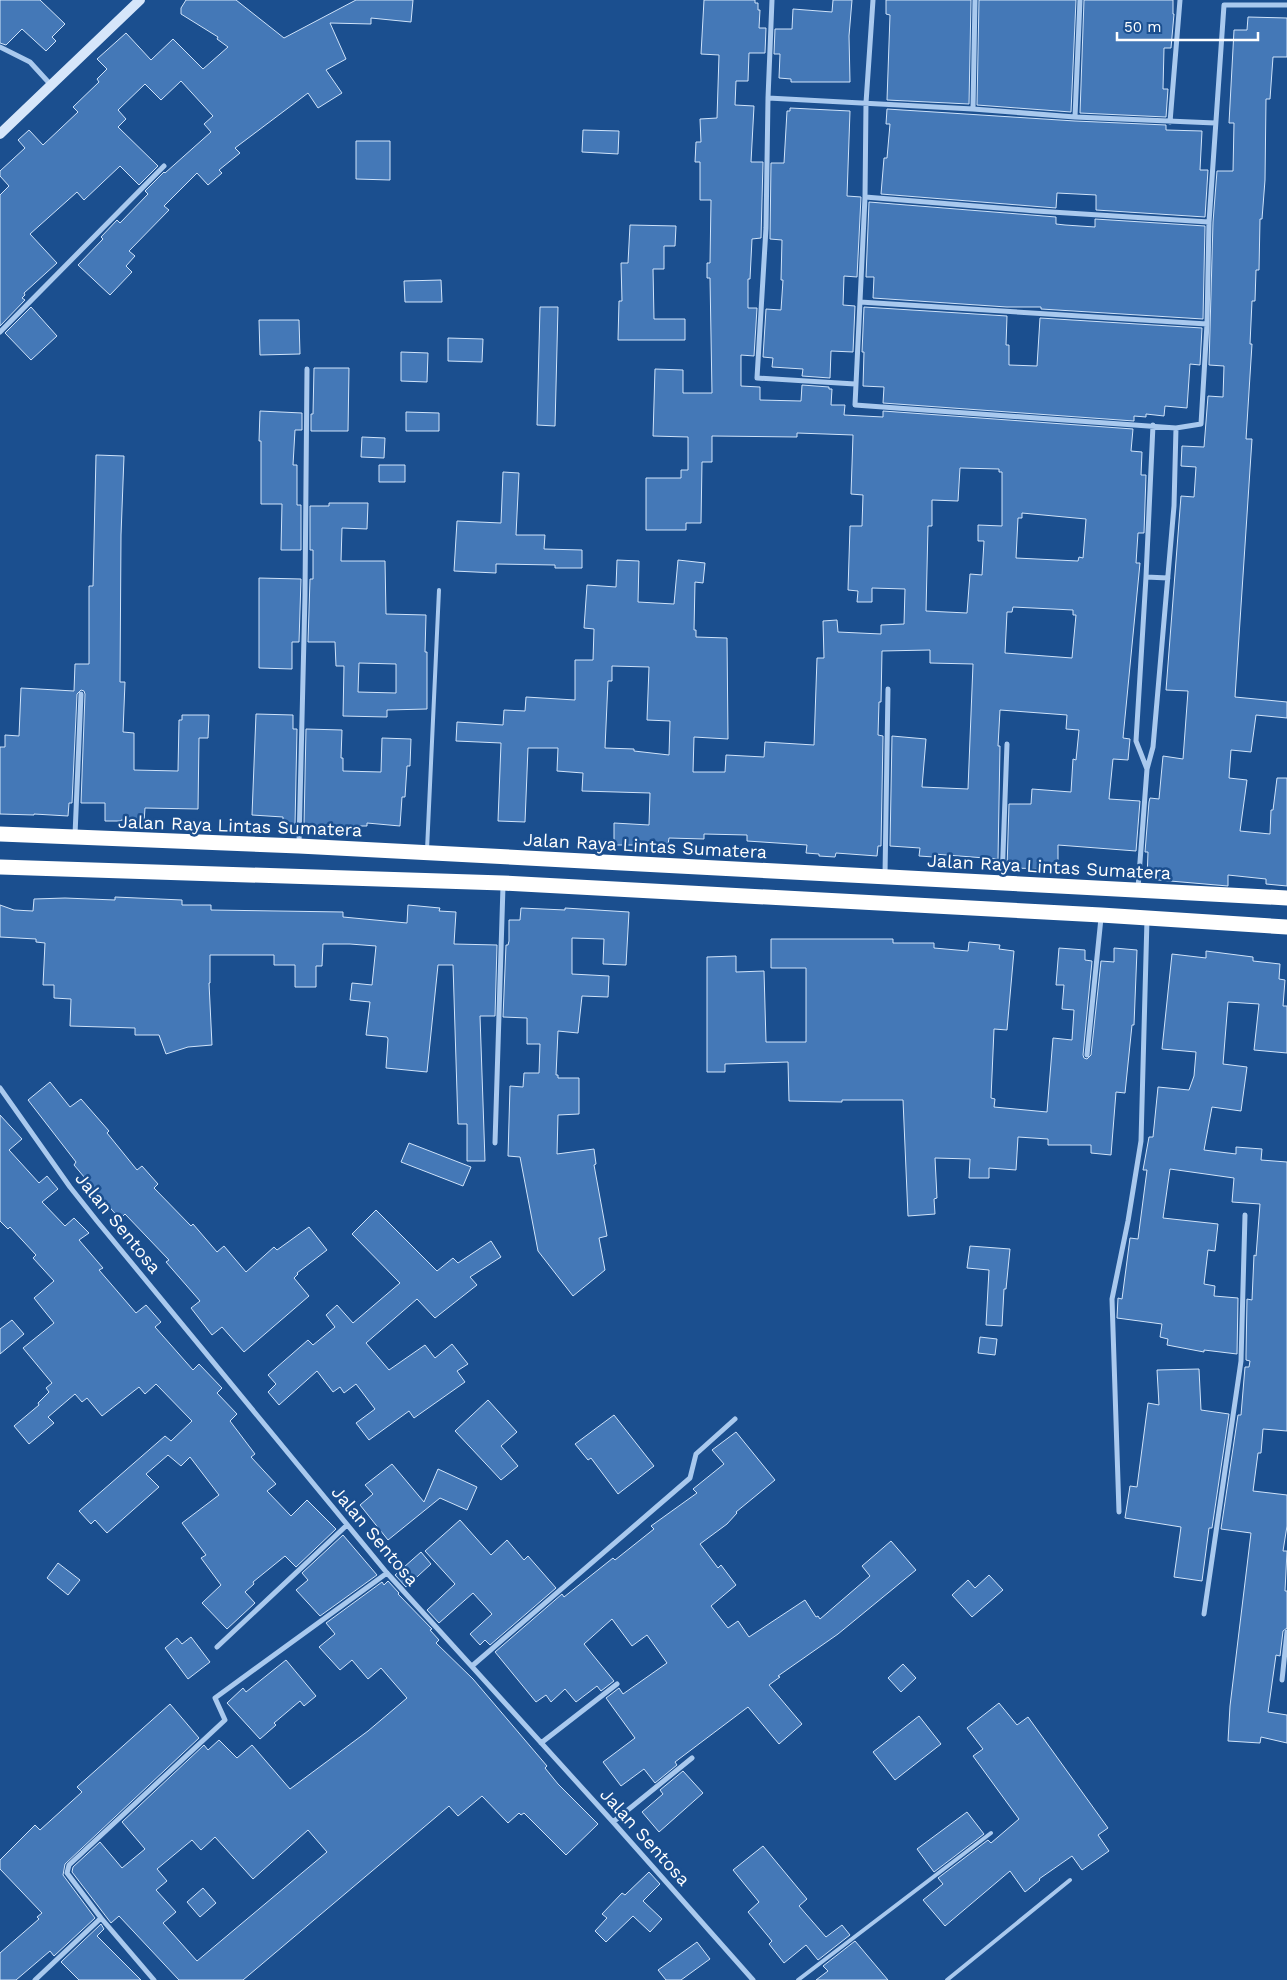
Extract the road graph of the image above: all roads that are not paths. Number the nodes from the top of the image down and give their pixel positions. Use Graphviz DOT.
graph roads {
  1 [pos="140,0"];
  2 [pos="772,0"];
  3 [pos="873,0"];
  4 [pos="976,0"];
  5 [pos="1080,0"];
  6 [pos="1180,0"];
  7 [pos="1287,5"];
  8 [pos="0,47"];
  9 [pos="52,85"];
  10 [pos="768,98"];
  11 [pos="866,103"];
  12 [pos="974,109"];
  13 [pos="1075,117"];
  14 [pos="1170,122"];
  15 [pos="1216,123"];
  16 [pos="0,134"];
  17 [pos="164,166"];
  18 [pos="865,198"];
  19 [pos="1209,222"];
  20 [pos="860,302"];
  21 [pos="1207,324"];
  22 [pos="0,332"];
  23 [pos="307,370"];
  24 [pos="855,384"];
  25 [pos="1153,425"];
  26 [pos="1176,428"];
  27 [pos="1146,577"];
  28 [pos="1168,578"];
  29 [pos="439,590"];
  30 [pos="888,689"];
  31 [pos="81,694"];
  32 [pos="1007,744"];
  33 [pos="1147,770"];
  34 [pos="0,834"];
  35 [pos="75,838"];
  36 [pos="299,846"];
  37 [pos="427,852"];
  38 [pos="0,867"];
  39 [pos="884,878"];
  40 [pos="503,883"];
  41 [pos="1002,884"];
  42 [pos="1138,889"];
  43 [pos="1287,898"];
  44 [pos="1101,915"];
  45 [pos="1147,918"];
  46 [pos="1287,927"];
  47 [pos="1087,1055"];
  48 [pos="0,1088"];
  49 [pos="495,1143"];
  50 [pos="1245,1214"];
  51 [pos="735,1419"];
  52 [pos="1119,1512"];
  53 [pos="347,1525"];
  54 [pos="387,1573"];
  55 [pos="1204,1614"];
  56 [pos="1287,1632"];
  57 [pos="217,1647"];
  58 [pos="472,1666"];
  59 [pos="1282,1680"];
  60 [pos="617,1684"];
  61 [pos="542,1743"];
  62 [pos="692,1758"];
  63 [pos="613,1822"];
  64 [pos="991,1833"];
  65 [pos="1070,1880"];
  66 [pos="101,1918"];
  67 [pos="35,1980"];
  68 [pos="154,1980"];
  69 [pos="753,1980"];
  70 [pos="798,1980"];
  71 [pos="947,1980"];
  1 -- 9 [label="street"];
  2 -- 10 [label="street"];
  3 -- 11 [label="street"];
  4 -- 12 [label="street"];
  5 -- 13 [label="street"];
  6 -- 14 [label="street"];
  7 -- 15 [label="street"];
  8 -- 9 [label="street"];
  9 -- 16 [label="street"];
  10 -- 11 [label="street"];
  10 -- 24 [label="street"];
  11 -- 12 [label="street"];
  11 -- 18 [label="street"];
  12 -- 13 [label="street"];
  13 -- 14 [label="street"];
  14 -- 15 [label="street"];
  15 -- 19 [label="street"];
  17 -- 22 [label="street"];
  18 -- 19 [label="street"];
  18 -- 20 [label="street"];
  19 -- 21 [label="street"];
  20 -- 21 [label="street"];
  20 -- 24 [label="street"];
  21 -- 26 [label="street"];
  23 -- 36 [label="street"];
  24 -- 25 [label="street"];
  25 -- 26 [label="street"];
  25 -- 27 [label="street"];
  26 -- 28 [label="street"];
  27 -- 28 [label="street"];
  27 -- 33 [label="street"];
  28 -- 33 [label="street"];
  29 -- 37 [label="lane"];
  30 -- 39 [label="street"];
  31 -- 35 [label="street"];
  32 -- 41 [label="street"];
  33 -- 42 [label="street"];
  34 -- 35 [label="highway, Jalan Raya Lintas Sumatera"];
  35 -- 36 [label="highway, Jalan Raya Lintas Sumatera"];
  36 -- 37 [label="highway, Jalan Raya Lintas Sumatera"];
  37 -- 39 [label="highway, Jalan Raya Lintas Sumatera"];
  38 -- 40 [label="highway"];
  39 -- 41 [label="highway, Jalan Raya Lintas Sumatera"];
  40 -- 44 [label="highway"];
  40 -- 49 [label="street"];
  41 -- 42 [label="highway, Jalan Raya Lintas Sumatera"];
  42 -- 43 [label="highway, Jalan Raya Lintas Sumatera"];
  44 -- 45 [label="highway"];
  44 -- 47 [label="street"];
  45 -- 46 [label="highway"];
  45 -- 52 [label="street"];
  48 -- 53 [label="street, Jalan Sentosa"];
  50 -- 55 [label="street"];
  51 -- 58 [label="street"];
  53 -- 54 [label="street, Jalan Sentosa"];
  53 -- 57 [label="street"];
  54 -- 58 [label="street, Jalan Sentosa"];
  54 -- 66 [label="street"];
  56 -- 59 [label="street"];
  58 -- 61 [label="street, Jalan Sentosa"];
  60 -- 61 [label="street"];
  61 -- 63 [label="street, Jalan Sentosa"];
  62 -- 63 [label="street"];
  63 -- 69 [label="street, Jalan Sentosa"];
  64 -- 70 [label="lane"];
  65 -- 71 [label="lane"];
  66 -- 67 [label="street"];
  66 -- 68 [label="street"];
}
